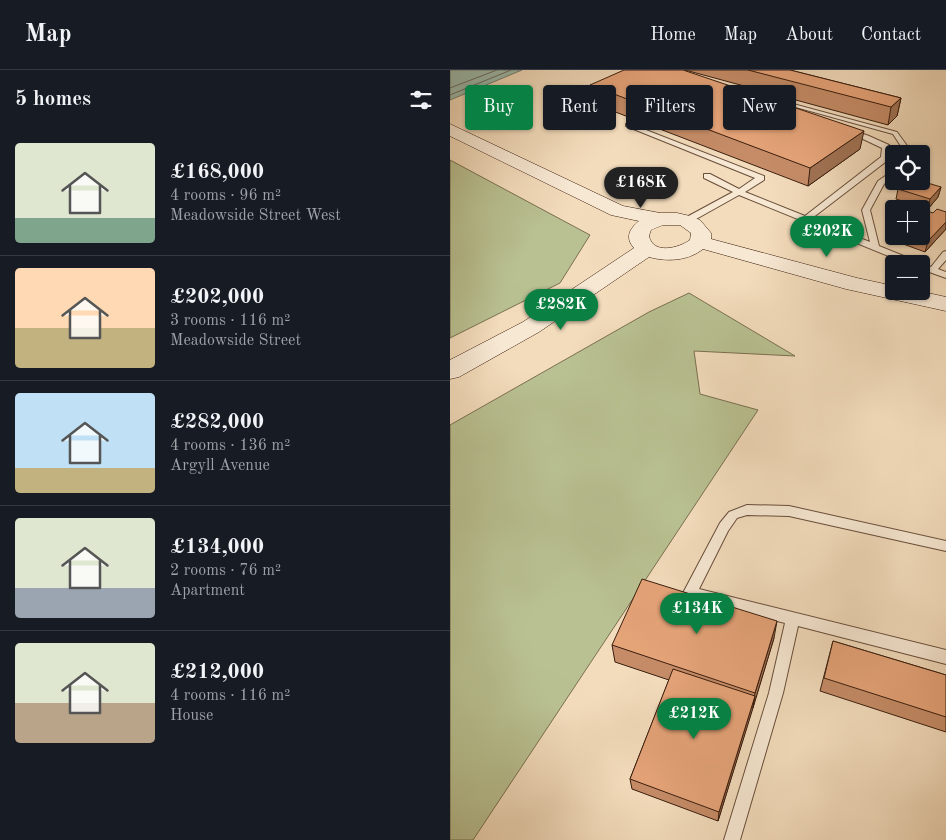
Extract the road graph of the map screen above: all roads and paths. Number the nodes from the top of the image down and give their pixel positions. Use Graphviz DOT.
graph roads {
  1 [pos="796,105"];
  2 [pos="796,114"];
  3 [pos="814,120"];
  4 [pos="841,128"];
  5 [pos="450,129"];
  6 [pos="641,130"];
  7 [pos="904,145"];
  8 [pos="707,176"];
  9 [pos="885,180"];
  10 [pos="741,193"];
  11 [pos="618,210"];
  12 [pos="660,219"];
  13 [pos="806,220"];
  14 [pos="686,221"];
  15 [pos="643,241"];
  16 [pos="700,242"];
  17 [pos="876,247"];
  18 [pos="946,254"];
  19 [pos="895,255"];
  20 [pos="932,270"];
  21 [pos="946,275"];
  22 [pos="946,304"];
  23 [pos="450,371"];
  24 [pos="946,546"];
  25 [pos="793,619"];
  26 [pos="946,657"];
  27 [pos="732,840"];
  1 -- 7 [label="lane"];
  2 -- 3 [label="lane"];
  4 -- 13 [label="lane"];
  5 -- 11 [label="street"];
  6 -- 10 [label="lane"];
  8 -- 10 [label="lane"];
  9 -- 17 [label="lane"];
  10 -- 13 [label="lane"];
  10 -- 14 [label="lane"];
  11 -- 12 [label="street"];
  11 -- 15 [label="street"];
  12 -- 14 [label="street"];
  12 -- 15 [label="street"];
  13 -- 17 [label="lane"];
  14 -- 16 [label="street"];
  15 -- 16 [label="street"];
  15 -- 23 [label="street"];
  16 -- 22 [label="street"];
  17 -- 19 [label="lane"];
  18 -- 20 [label="lane"];
  20 -- 21 [label="lane"];
  24 -- 25 [label="lane"];
  25 -- 26 [label="lane"];
  25 -- 27 [label="lane"];
}
